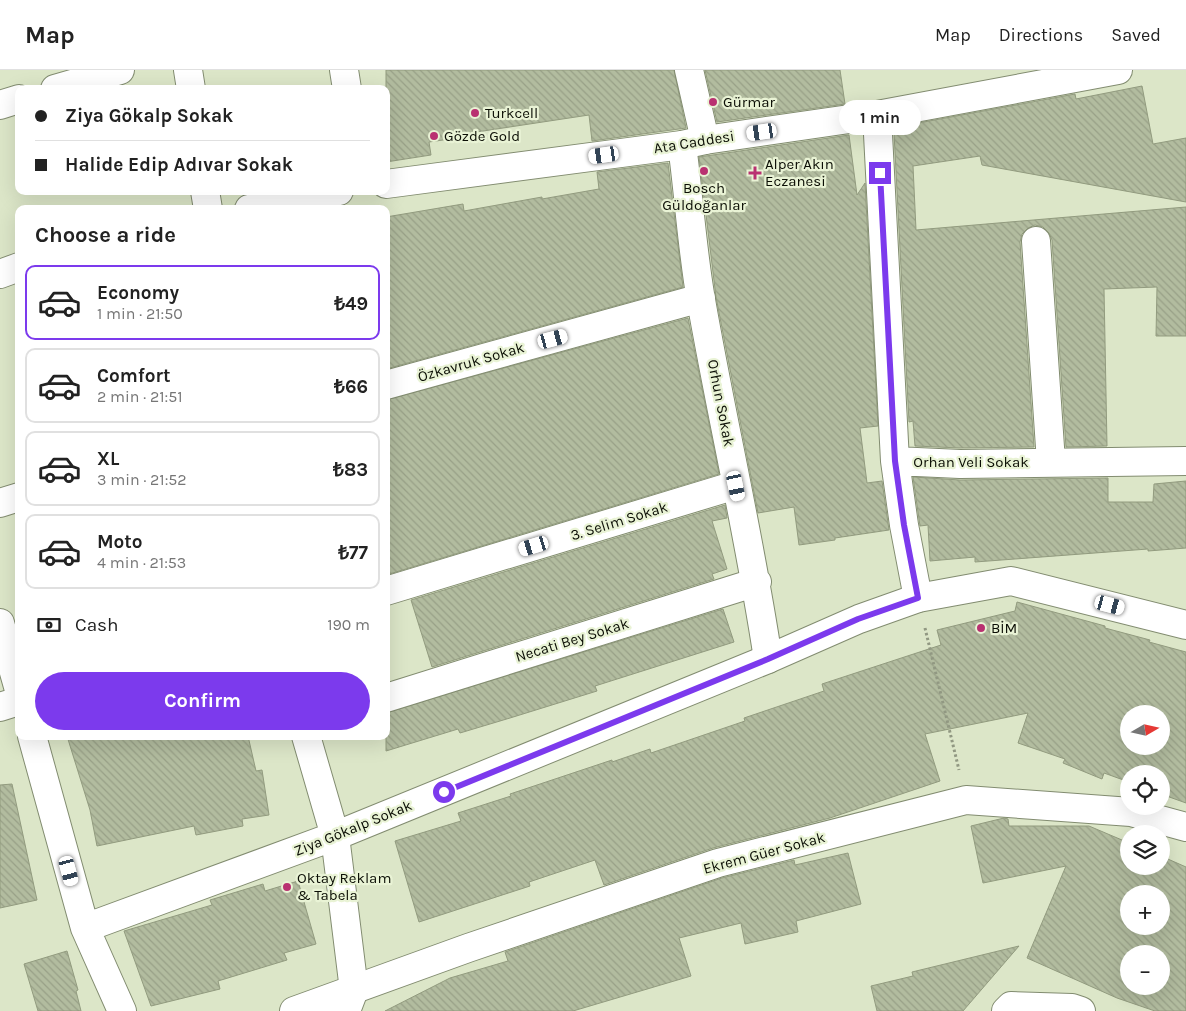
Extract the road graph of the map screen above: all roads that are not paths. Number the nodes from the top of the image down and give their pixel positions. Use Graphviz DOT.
graph roads {
  1 [pos="120,70"];
  2 [pos="188,70"];
  3 [pos="344,70"];
  4 [pos="689,70"];
  5 [pos="1118,70"];
  6 [pos="69,85"];
  7 [pos="190,85"];
  8 [pos="346,85"];
  9 [pos="15,100"];
  10 [pos="0,105"];
  11 [pos="877,115"];
  12 [pos="694,142"];
  13 [pos="390,183"];
  14 [pos="319,195"];
  15 [pos="269,205"];
  16 [pos="1036,241"];
  17 [pos="15,268"];
  18 [pos="0,274"];
  19 [pos="701,298"];
  20 [pos="390,384"];
  21 [pos="1186,460"];
  22 [pos="895,461"];
  23 [pos="1051,462"];
  24 [pos="736,486"];
  25 [pos="15,498"];
  26 [pos="0,503"];
  27 [pos="757,582"];
  28 [pos="390,590"];
  29 [pos="918,598"];
  30 [pos="0,623"];
  31 [pos="1186,625"];
  32 [pos="768,659"];
  33 [pos="15,676"];
  34 [pos="390,697"];
  35 [pos="15,702"];
  36 [pos="0,707"];
  37 [pos="33,740"];
  38 [pos="307,740"];
  39 [pos="1186,827"];
  40 [pos="335,836"];
  41 [pos="85,928"];
  42 [pos="350,1000"];
  43 [pos="122,1011"];
  44 [pos="294,1011"];
  45 [pos="1006,1011"];
  46 [pos="1081,1011"];
  1 -- 6 [label="street"];
  2 -- 7 [label="street"];
  3 -- 8 [label="street"];
  4 -- 12 [label="street, Orhun Sokak"];
  5 -- 11 [label="street, Ata Caddesi"];
  9 -- 10 [label="street"];
  11 -- 12 [label="street, Ata Caddesi"];
  11 -- 22 [label="street"];
  12 -- 13 [label="street, Ata Caddesi"];
  12 -- 19 [label="street, Orhun Sokak"];
  14 -- 15 [label="street"];
  16 -- 23 [label="street"];
  17 -- 18 [label="street"];
  19 -- 20 [label="street, Özkavruk Sokak"];
  19 -- 24 [label="street, Orhun Sokak"];
  21 -- 23 [label="street, Orhan Veli Sokak"];
  22 -- 23 [label="street, Orhan Veli Sokak"];
  22 -- 29 [label="street, Orhan Veli Sokak"];
  24 -- 27 [label="street, Orhun Sokak"];
  24 -- 28 [label="street, 3. Selim Sokak"];
  25 -- 26 [label="street"];
  27 -- 32 [label="street, Orhun Sokak"];
  27 -- 34 [label="street, Necati Bey Sokak"];
  29 -- 31 [label="street, Ziya Gökalp Sokak"];
  29 -- 32 [label="street, Ziya Gökalp Sokak"];
  30 -- 33 [label="street"];
  32 -- 40 [label="street, Ziya Gökalp Sokak"];
  35 -- 36 [label="street"];
  37 -- 41 [label="street"];
  38 -- 40 [label="street"];
  39 -- 42 [label="street, Ekrem Güer Sokak"];
  40 -- 41 [label="street, Ziya Gökalp Sokak"];
  40 -- 42 [label="street"];
  41 -- 43 [label="street"];
  42 -- 44 [label="street, Ekrem Güer Sokak"];
  45 -- 46 [label="street"];
}
